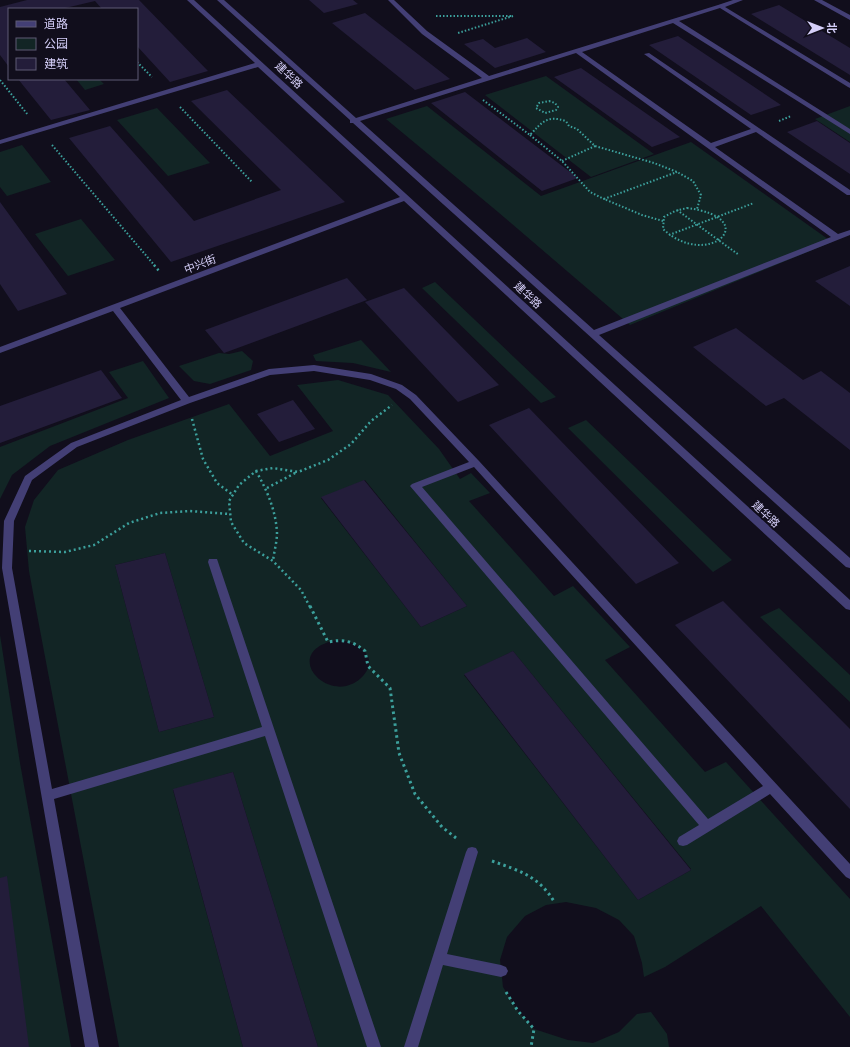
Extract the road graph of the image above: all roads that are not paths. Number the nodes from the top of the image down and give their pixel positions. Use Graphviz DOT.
graph roads {
  1 [pos="190,0"];
  2 [pos="220,0"];
  3 [pos="391,0"];
  4 [pos="740,0"];
  5 [pos="818,0"];
  6 [pos="720,6"];
  7 [pos="850,18"];
  8 [pos="674,21"];
  9 [pos="577,51"];
  10 [pos="646,54"];
  11 [pos="260,64"];
  12 [pos="488,79"];
  13 [pos="850,86"];
  14 [pos="354,121"];
  15 [pos="756,129"];
  16 [pos="850,132"];
  17 [pos="0,142"];
  18 [pos="710,146"];
  19 [pos="850,193"];
  20 [pos="406,198"];
  21 [pos="850,232"];
  22 [pos="837,237"];
  23 [pos="115,308"];
  24 [pos="593,334"];
  25 [pos="0,350"];
  26 [pos="187,401"];
  27 [pos="476,463"];
  28 [pos="213,562"];
  29 [pos="850,564"];
  30 [pos="850,606"];
  31 [pos="268,730"];
  32 [pos="771,787"];
  33 [pos="47,796"];
  34 [pos="707,826"];
  35 [pos="683,841"];
  36 [pos="472,852"];
  37 [pos="850,873"];
  38 [pos="439,958"];
  39 [pos="501,971"];
  40 [pos="92,1047"];
  41 [pos="374,1047"];
  42 [pos="411,1047"];
  1 -- 11 [label="street, 建华路"];
  2 -- 14 [label="street, 建华路"];
  3 -- 12 [label="street"];
  4 -- 6 [label="street"];
  5 -- 7 [label="street"];
  6 -- 8 [label="street"];
  6 -- 13 [label="street"];
  8 -- 9 [label="street"];
  8 -- 16 [label="street"];
  9 -- 12 [label="street"];
  9 -- 18 [label="street"];
  10 -- 15 [label="street"];
  11 -- 17 [label="street"];
  11 -- 20 [label="street, 建华路"];
  12 -- 14 [label="street"];
  14 -- 24 [label="street, 建华路"];
  15 -- 18 [label="street"];
  15 -- 19 [label="street"];
  18 -- 22 [label="street"];
  20 -- 23 [label="street, 中兴街"];
  20 -- 30 [label="street, 建华路"];
  21 -- 22 [label="street"];
  22 -- 24 [label="street"];
  23 -- 25 [label="street, 中兴街"];
  23 -- 26 [label="street"];
  24 -- 29 [label="street, 建华路"];
  26 -- 27 [label="street"];
  26 -- 33 [label="street"];
  27 -- 32 [label="street"];
  27 -- 34 [label="street"];
  28 -- 31 [label="street"];
  31 -- 33 [label="street"];
  31 -- 41 [label="street"];
  32 -- 34 [label="street"];
  32 -- 37 [label="street"];
  33 -- 40 [label="street"];
  34 -- 35 [label="street"];
  36 -- 38 [label="street"];
  38 -- 39 [label="street"];
  38 -- 42 [label="street"];
}
